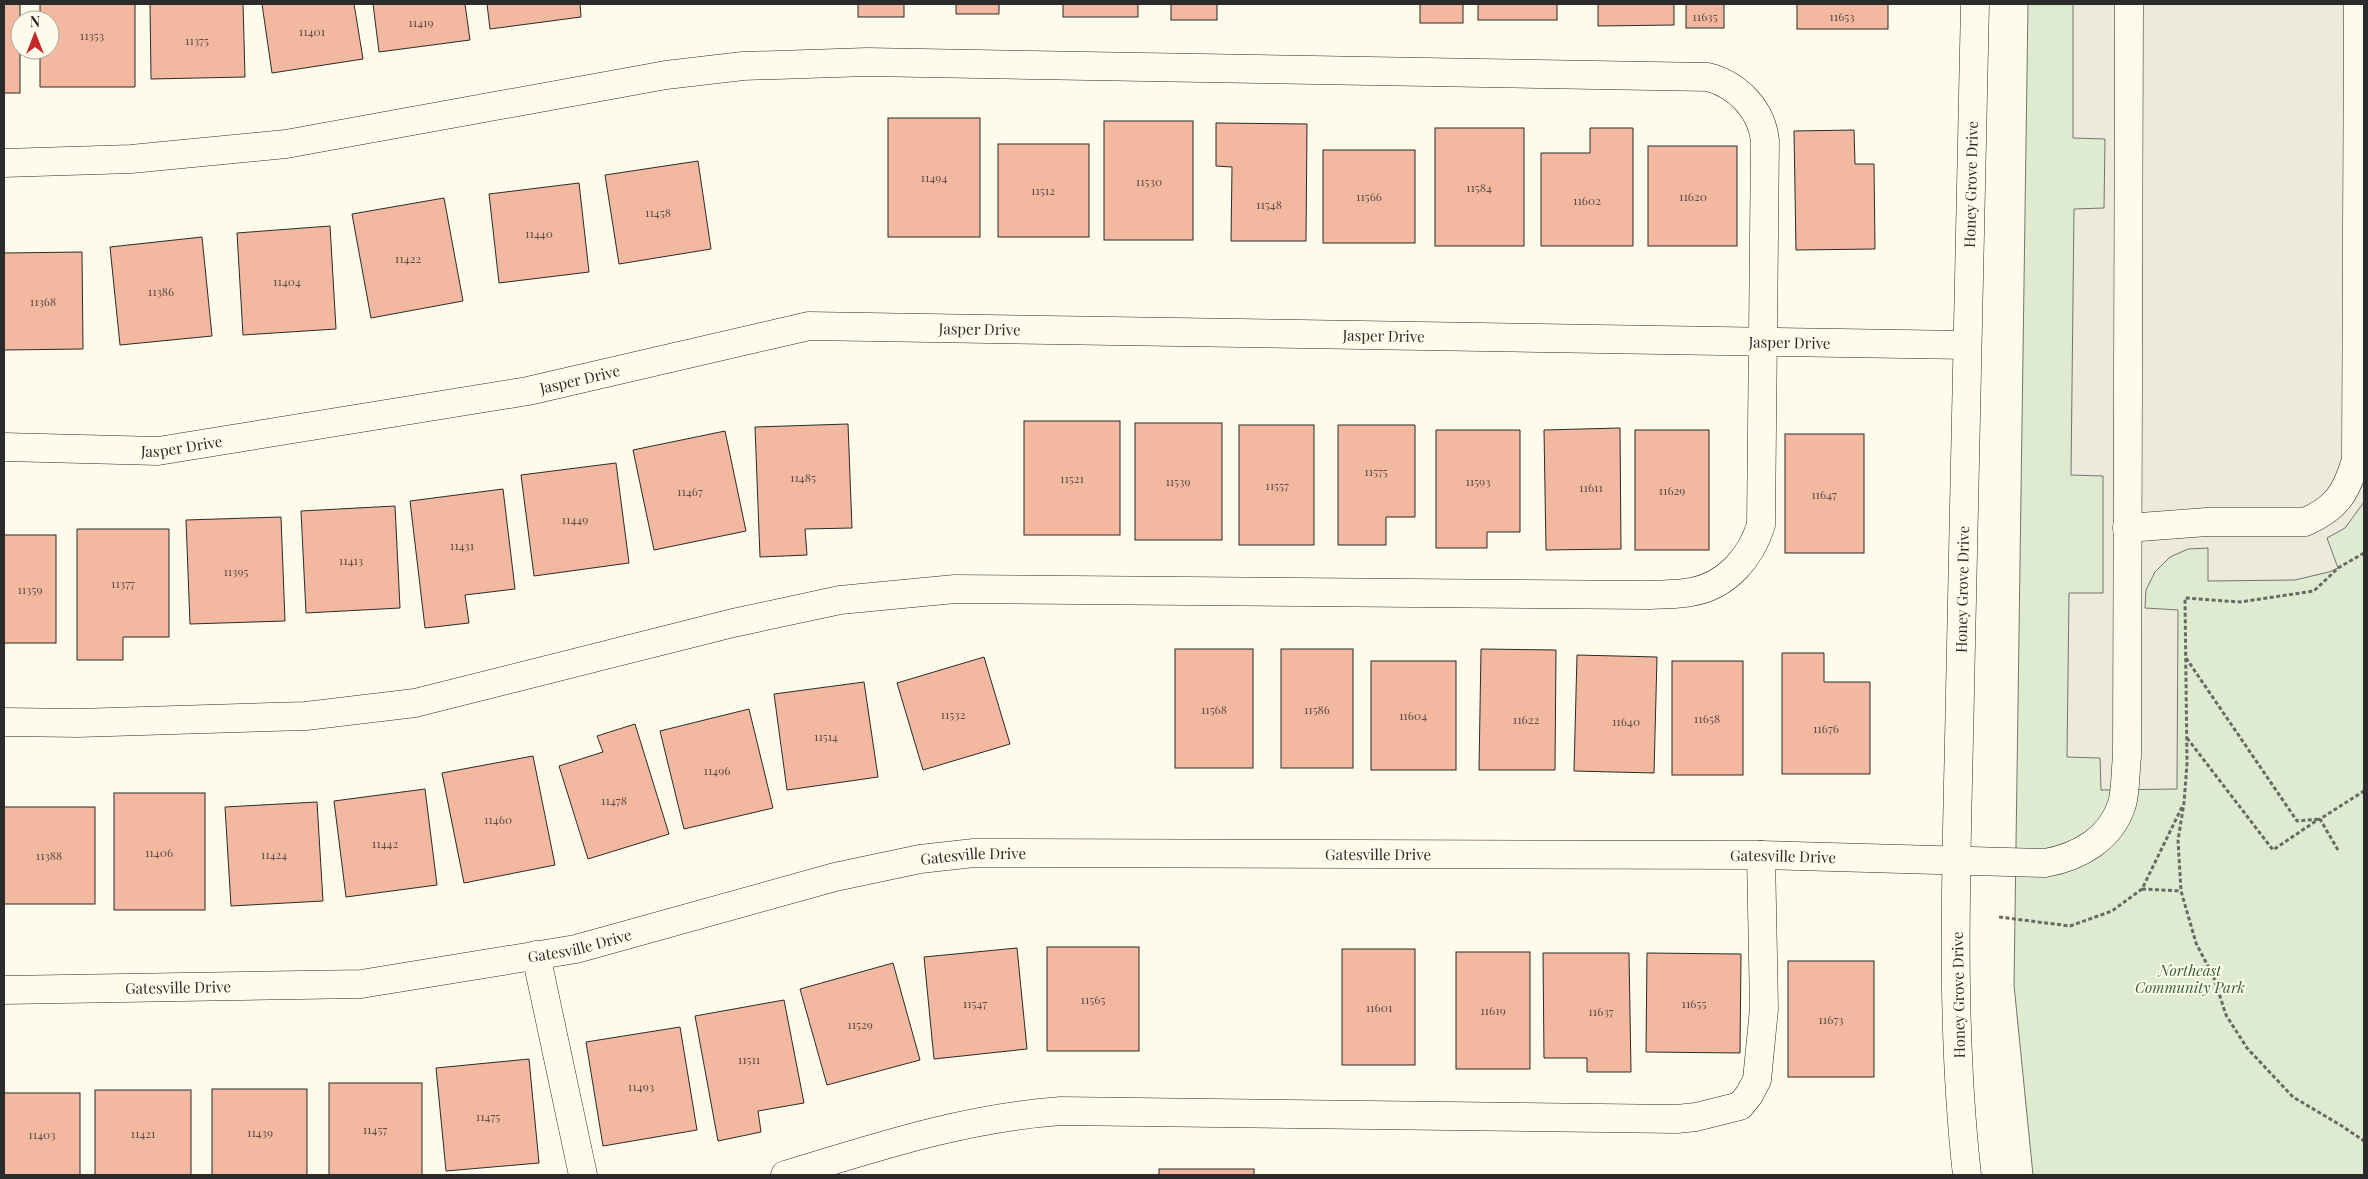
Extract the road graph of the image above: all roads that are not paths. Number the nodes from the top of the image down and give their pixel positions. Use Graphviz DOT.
graph roads {
  1 [pos="1975,4"];
  2 [pos="2129,4"];
  3 [pos="2358,4"];
  4 [pos="4,163"];
  5 [pos="1764,341"];
  6 [pos="1966,344"];
  7 [pos="4,447"];
  8 [pos="2126,528"];
  9 [pos="4,722"];
  10 [pos="1761,856"];
  11 [pos="1957,861"];
  12 [pos="536,955"];
  13 [pos="4,990"];
  14 [pos="583,1175"];
  15 [pos="785,1175"];
  16 [pos="1967,1175"];
  1 -- 6 [label="street, Honey Grove Drive"];
  2 -- 8 [label="street, Gatesville Drive"];
  3 -- 8 [label="street"];
  4 -- 5 [label="street"];
  5 -- 6 [label="street, Jasper Drive"];
  5 -- 7 [label="street, Jasper Drive"];
  5 -- 9 [label="street"];
  6 -- 11 [label="street, Honey Grove Drive"];
  8 -- 11 [label="street, Gatesville Drive"];
  10 -- 11 [label="street, Gatesville Drive"];
  10 -- 12 [label="street, Gatesville Drive"];
  10 -- 15 [label="street"];
  11 -- 16 [label="street, Honey Grove Drive"];
  12 -- 13 [label="street, Gatesville Drive"];
  12 -- 14 [label="street"];
}
